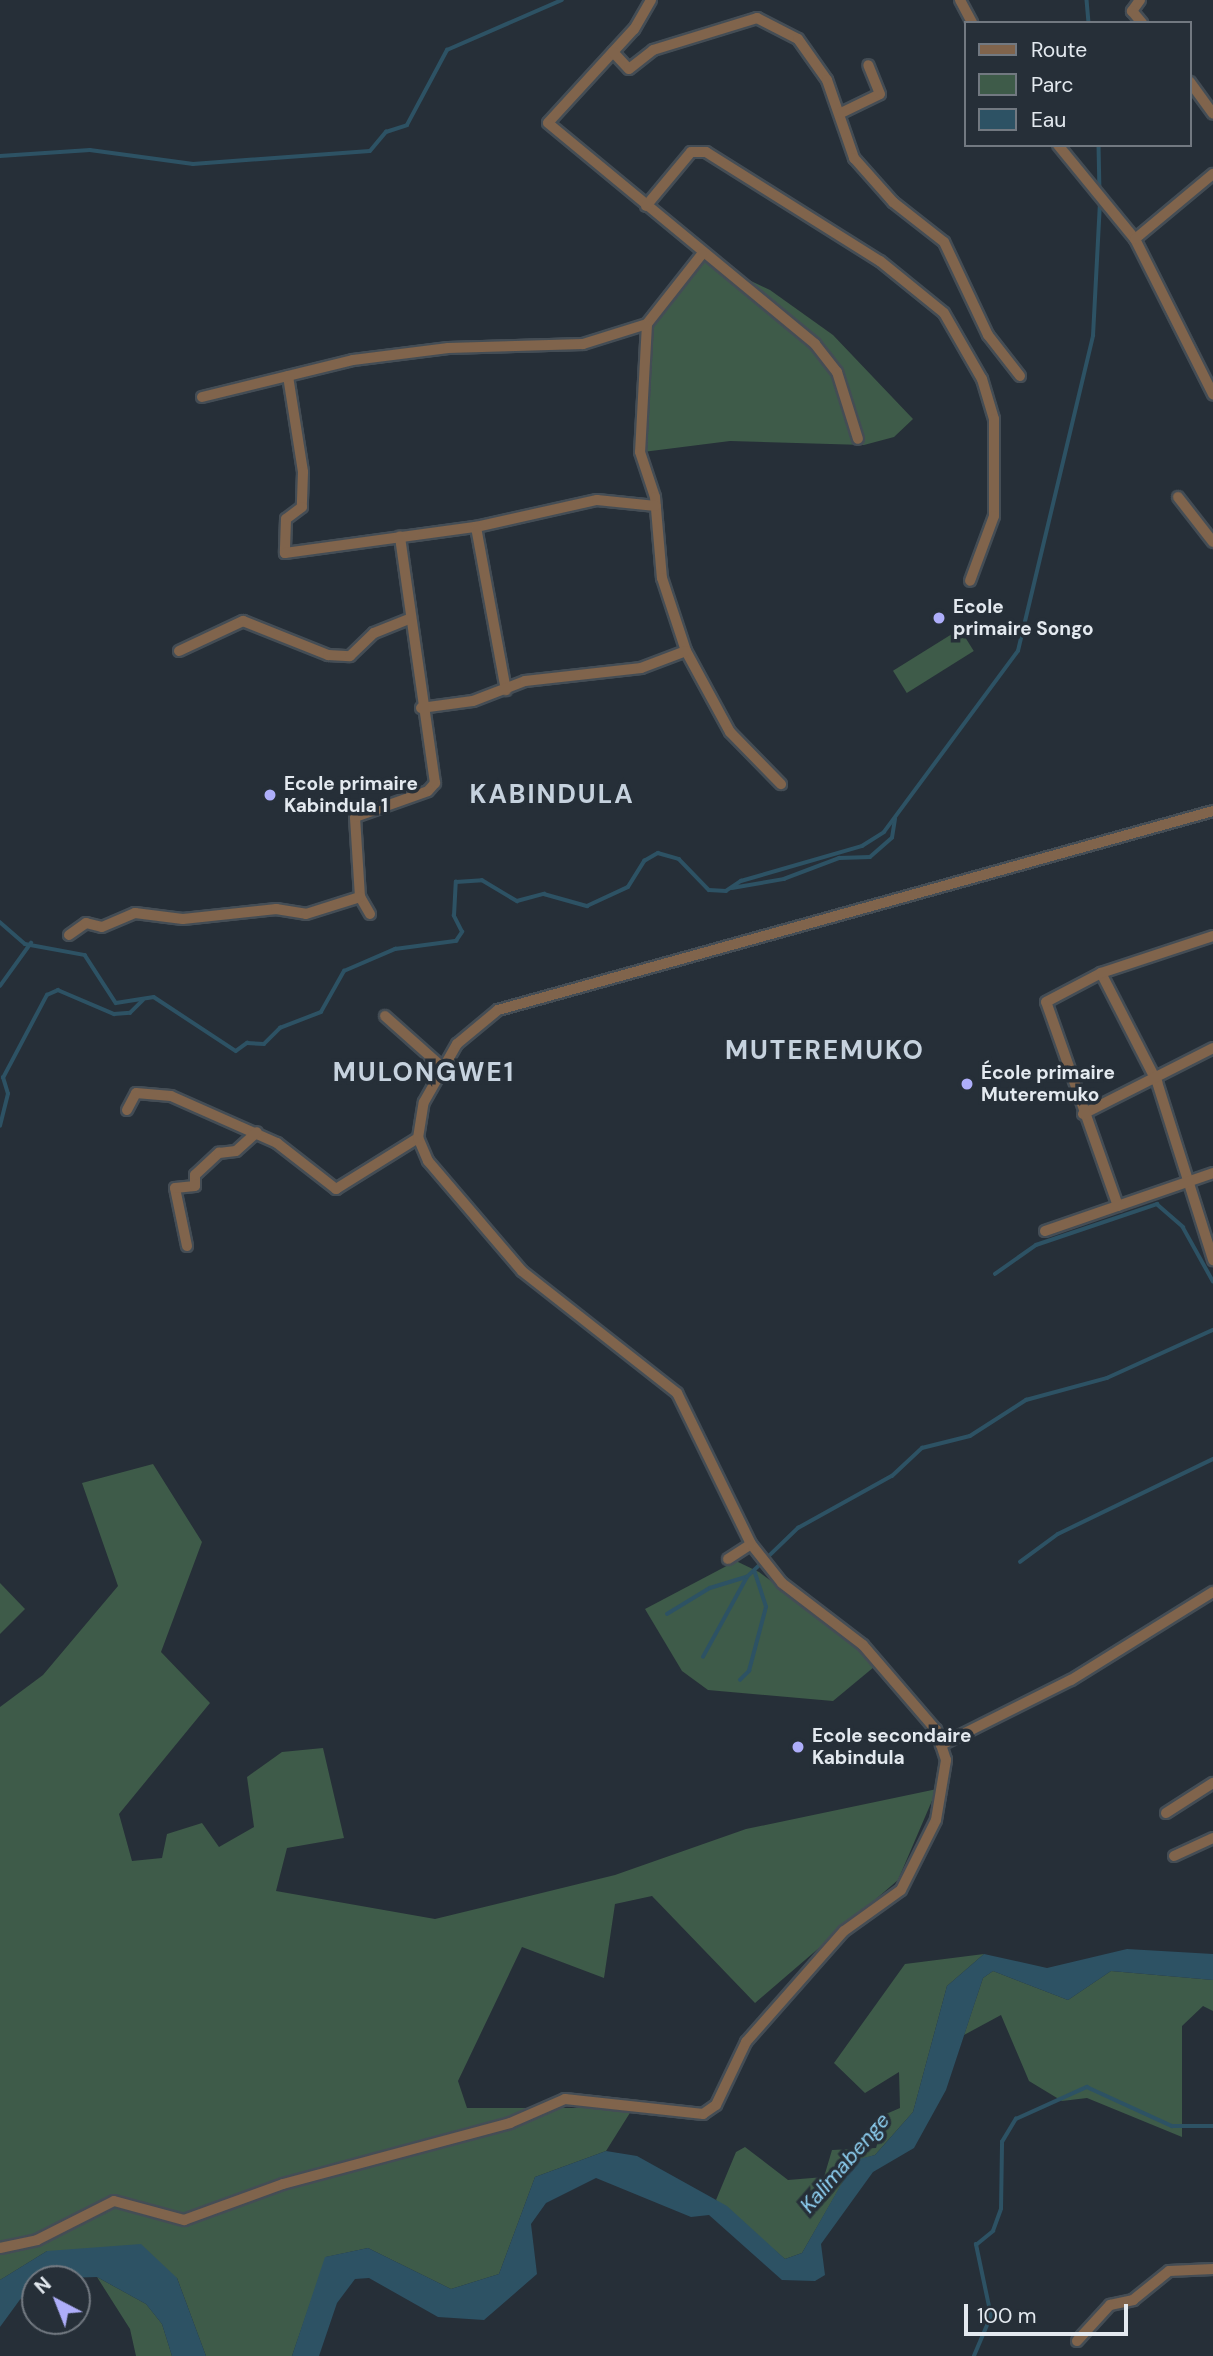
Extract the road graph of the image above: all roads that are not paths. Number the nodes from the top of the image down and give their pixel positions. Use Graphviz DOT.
graph roads {
  1 [pos="651,0"];
  2 [pos="960,0"];
  3 [pos="1140,0"];
  4 [pos="971,21"];
  5 [pos="1140,21"];
  6 [pos="613,52"];
  7 [pos="868,65"];
  8 [pos="1192,85"];
  9 [pos="841,113"];
  10 [pos="1213,114"];
  11 [pos="1060,147"];
  12 [pos="1213,174"];
  13 [pos="646,206"];
  14 [pos="1135,239"];
  15 [pos="702,254"];
  16 [pos="647,324"];
  17 [pos="288,376"];
  18 [pos="1020,376"];
  19 [pos="1213,394"];
  20 [pos="202,397"];
  21 [pos="858,439"];
  22 [pos="1178,497"];
  23 [pos="656,506"];
  24 [pos="476,527"];
  25 [pos="400,537"];
  26 [pos="1213,542"];
  27 [pos="970,581"];
  28 [pos="409,619"];
  29 [pos="179,651"];
  30 [pos="686,651"];
  31 [pos="506,690"];
  32 [pos="421,708"];
  33 [pos="781,784"];
  34 [pos="1213,811"];
  35 [pos="360,897"];
  36 [pos="370,914"];
  37 [pos="69,935"];
  38 [pos="1213,936"];
  39 [pos="1101,974"];
  40 [pos="385,1016"];
  41 [pos="1213,1048"];
  42 [pos="441,1066"];
  43 [pos="1155,1075"];
  44 [pos="127,1110"];
  45 [pos="1083,1114"];
  46 [pos="257,1132"];
  47 [pos="418,1138"];
  48 [pos="1213,1173"];
  49 [pos="1186,1181"];
  50 [pos="1118,1206"];
  51 [pos="1045,1231"];
  52 [pos="187,1246"];
  53 [pos="1213,1260"];
  54 [pos="751,1544"];
  55 [pos="728,1559"];
  56 [pos="1213,1592"];
  57 [pos="942,1745"];
  58 [pos="1213,1783"];
  59 [pos="1166,1813"];
  60 [pos="1213,1838"];
  61 [pos="1174,1856"];
  62 [pos="0,2248"];
  63 [pos="1213,2269"];
  64 [pos="1077,2341"];
  1 -- 6 [label="street"];
  2 -- 4 [label="street"];
  3 -- 5 [label="street"];
  6 -- 9 [label="street"];
  6 -- 13 [label="street"];
  7 -- 9 [label="street"];
  8 -- 10 [label="street"];
  9 -- 18 [label="street"];
  11 -- 14 [label="street"];
  12 -- 14 [label="street"];
  13 -- 15 [label="street"];
  13 -- 27 [label="street"];
  14 -- 19 [label="street"];
  15 -- 16 [label="street"];
  15 -- 21 [label="street"];
  16 -- 17 [label="street"];
  16 -- 23 [label="street"];
  17 -- 20 [label="street"];
  17 -- 25 [label="street"];
  22 -- 26 [label="street"];
  23 -- 24 [label="street"];
  23 -- 30 [label="street"];
  24 -- 25 [label="street"];
  24 -- 31 [label="street"];
  25 -- 28 [label="street"];
  28 -- 29 [label="street"];
  28 -- 32 [label="street"];
  30 -- 31 [label="street"];
  30 -- 33 [label="street"];
  31 -- 32 [label="street"];
  32 -- 35 [label="street"];
  34 -- 42 [label="street"];
  35 -- 36 [label="street"];
  35 -- 37 [label="street"];
  38 -- 39 [label="street"];
  39 -- 43 [label="street"];
  39 -- 45 [label="street"];
  40 -- 42 [label="street"];
  41 -- 43 [label="street"];
  42 -- 47 [label="street"];
  43 -- 45 [label="street"];
  43 -- 49 [label="street"];
  44 -- 46 [label="street"];
  45 -- 50 [label="street"];
  46 -- 47 [label="street"];
  46 -- 52 [label="street"];
  47 -- 54 [label="street"];
  48 -- 49 [label="street"];
  49 -- 50 [label="street"];
  49 -- 53 [label="street"];
  50 -- 51 [label="street"];
  54 -- 55 [label="street"];
  54 -- 57 [label="street"];
  56 -- 57 [label="street"];
  57 -- 62 [label="street"];
  58 -- 59 [label="street"];
  60 -- 61 [label="street"];
  63 -- 64 [label="street"];
}
